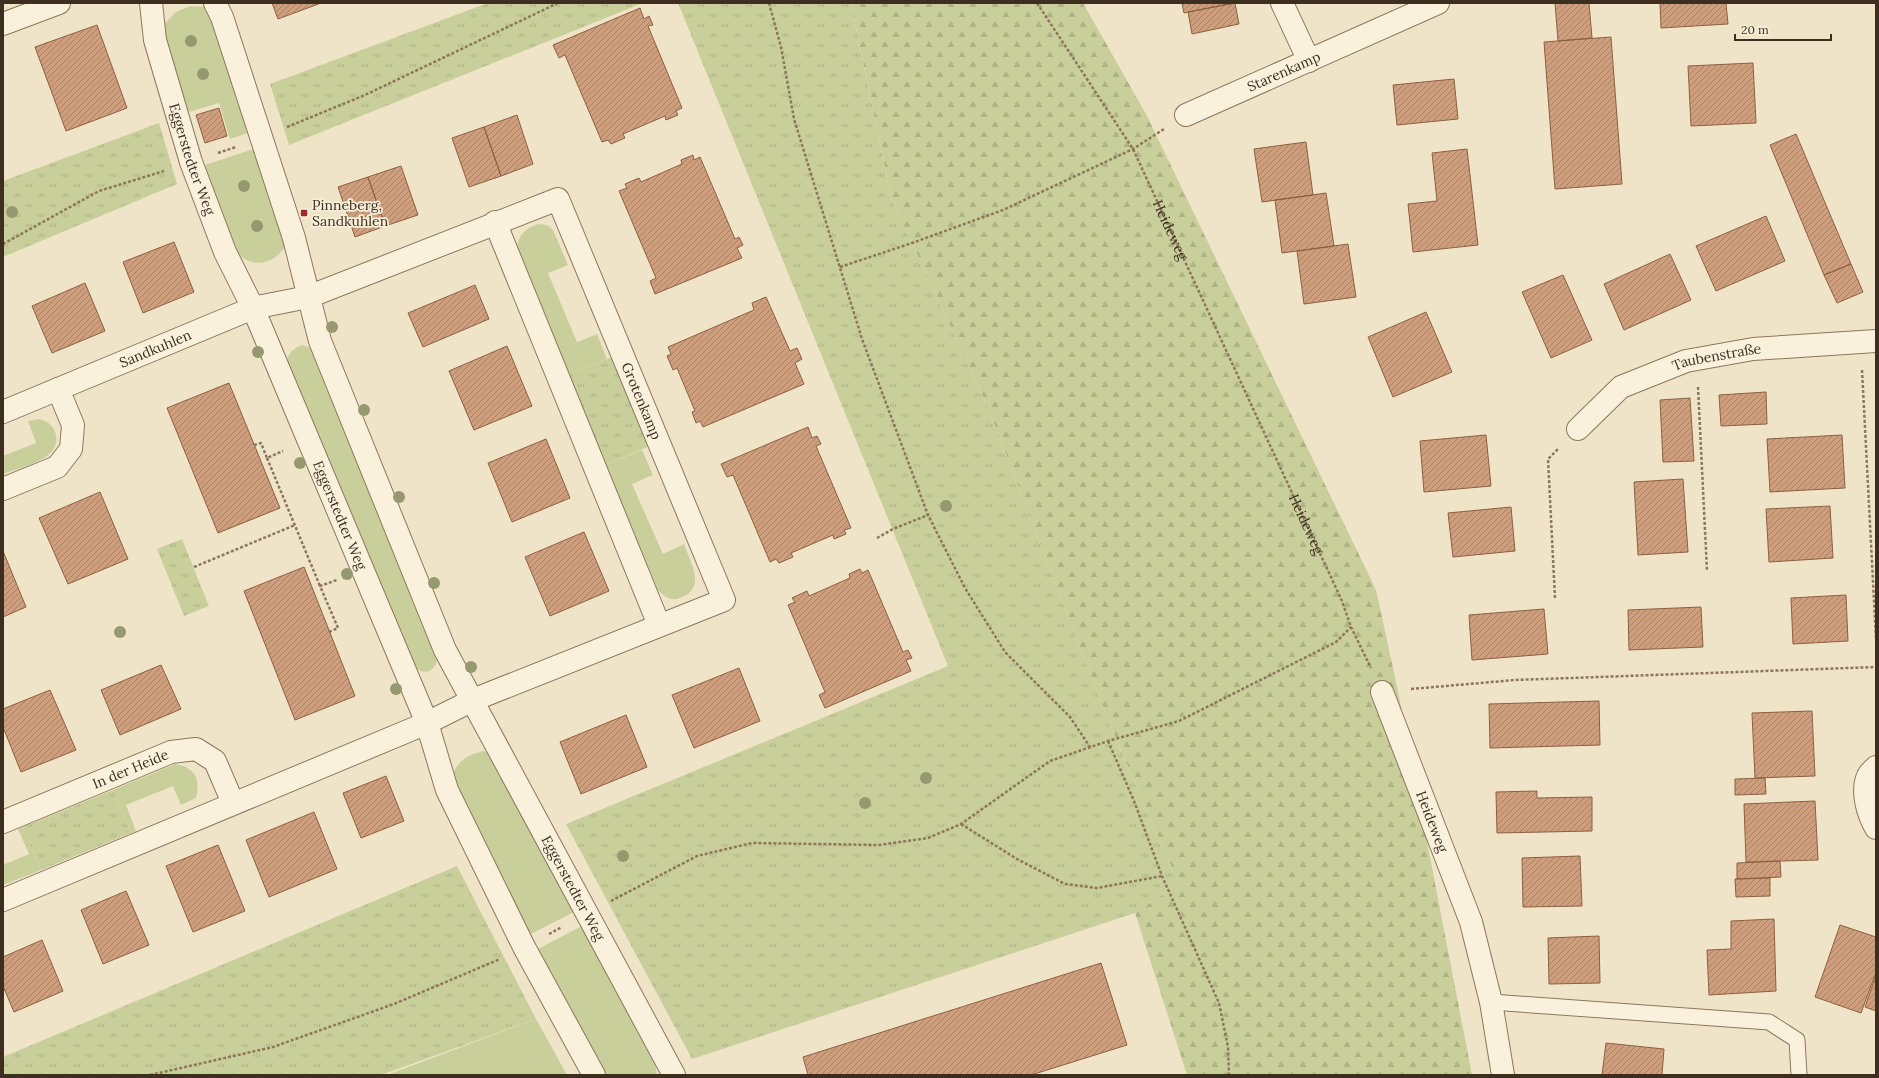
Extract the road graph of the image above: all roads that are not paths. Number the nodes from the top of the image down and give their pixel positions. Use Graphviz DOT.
graph roads {
  1 [pos="59,3"];
  2 [pos="151,3"];
  3 [pos="215,3"];
  4 [pos="1282,3"];
  5 [pos="1438,3"];
  6 [pos="3,24"];
  7 [pos="1309,61"];
  8 [pos="1186,115"];
  9 [pos="495,222"];
  10 [pos="308,297"];
  11 [pos="253,308"];
  12 [pos="1869,341"];
  13 [pos="58,389"];
  14 [pos="3,412"];
  15 [pos="1578,429"];
  16 [pos="3,489"];
  17 [pos="659,625"];
  18 [pos="1382,692"];
  19 [pos="474,700"];
  20 [pos="427,723"];
  21 [pos="1876,767"];
  22 [pos="233,803"];
  23 [pos="3,822"];
  24 [pos="1876,828"];
  25 [pos="3,900"];
  26 [pos="1491,1002"];
  27 [pos="594,1075"];
  28 [pos="674,1075"];
  29 [pos="1504,1075"];
  30 [pos="1798,1075"];
  1 -- 6 [label="street"];
  2 -- 11 [label="street, Eggerstedter Weg"];
  3 -- 10 [label="street, Eggerstedter Weg"];
  4 -- 7 [label="street"];
  5 -- 7 [label="street, Starenkamp"];
  7 -- 8 [label="street, Starenkamp"];
  9 -- 10 [label="street, Grotenkamp"];
  9 -- 17 [label="street"];
  9 -- 17 [label="street, Grotenkamp"];
  10 -- 11 [label="street"];
  10 -- 19 [label="street, Eggerstedter Weg"];
  11 -- 13 [label="street, Sandkuhlen"];
  11 -- 20 [label="street, Eggerstedter Weg"];
  12 -- 15 [label="street, Taubenstraße"];
  13 -- 14 [label="street, Sandkuhlen"];
  13 -- 16 [label="street"];
  17 -- 19 [label="street, Grotenkamp"];
  18 -- 26 [label="street, Heideweg"];
  19 -- 20 [label="street"];
  19 -- 28 [label="street, Eggerstedter Weg"];
  20 -- 22 [label="street"];
  20 -- 27 [label="street, Eggerstedter Weg"];
  21 -- 24 [label="street"];
  22 -- 23 [label="street, In der Heide"];
  22 -- 25 [label="street"];
  26 -- 29 [label="street, Heideweg"];
  26 -- 30 [label="lane"];
}
